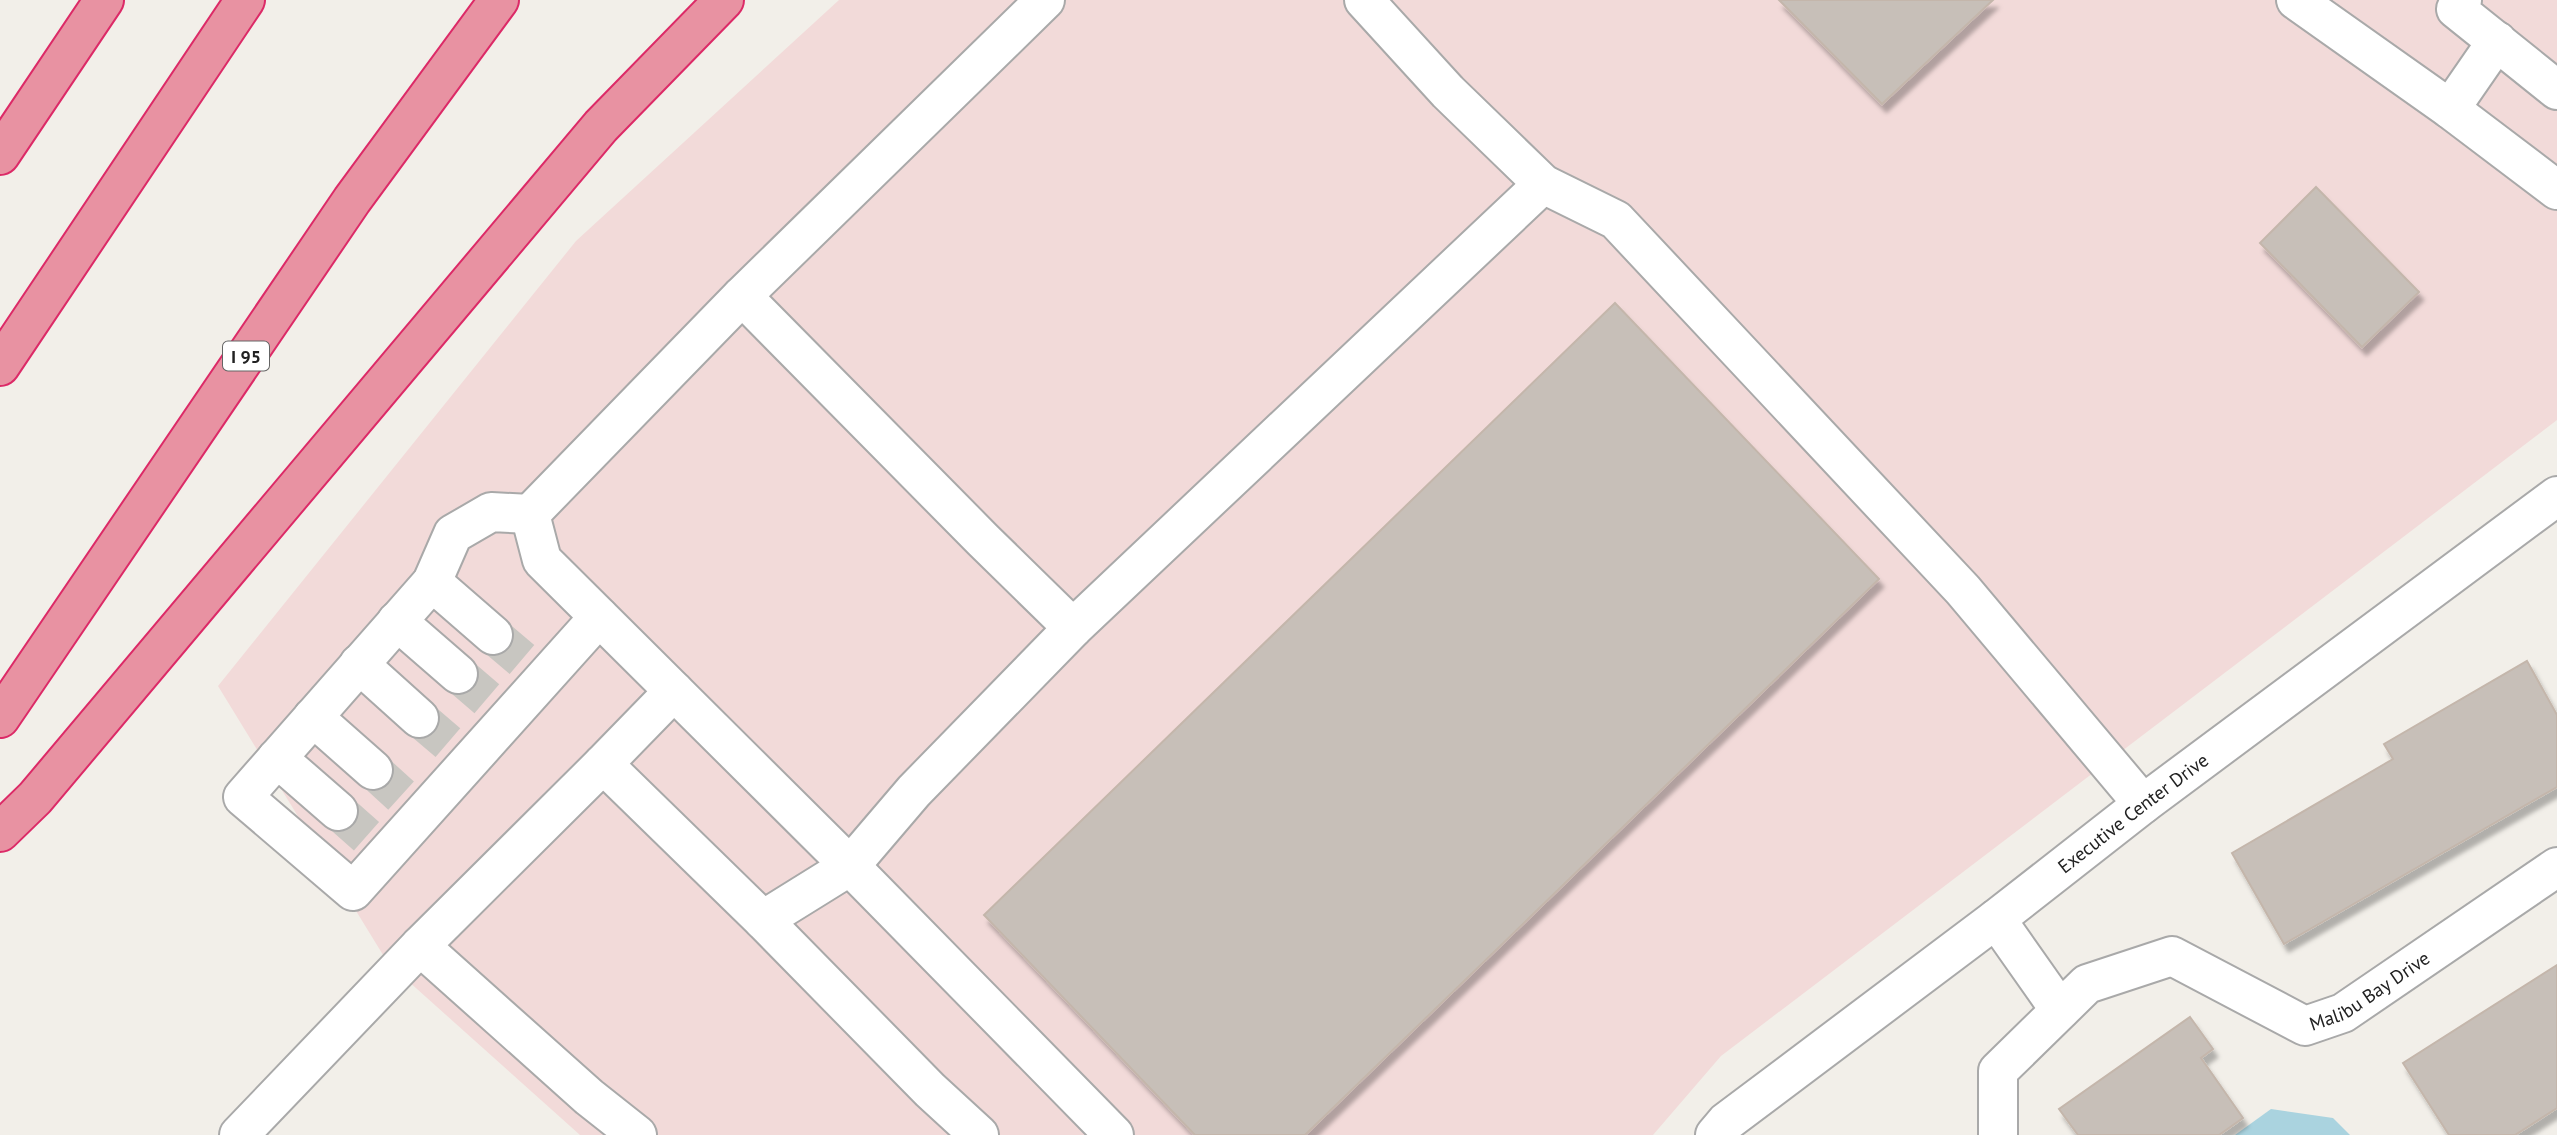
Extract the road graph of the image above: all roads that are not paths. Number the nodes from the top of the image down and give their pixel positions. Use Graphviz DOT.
graph roads {
  1 [pos="104,0"];
  2 [pos="245,0"];
  3 [pos="499,0"];
  4 [pos="724,0"];
  5 [pos="1045,0"];
  6 [pos="2296,0"];
  7 [pos="2462,0"];
  8 [pos="1374,3"];
  9 [pos="2497,41"];
  10 [pos="2557,90"];
  11 [pos="2450,109"];
  12 [pos="0,155"];
  13 [pos="1543,184"];
  14 [pos="2557,190"];
  15 [pos="742,296"];
  16 [pos="0,366"];
  17 [pos="2557,496"];
  18 [pos="530,514"];
  19 [pos="432,582"];
  20 [pos="599,617"];
  21 [pos="397,621"];
  22 [pos="1073,628"];
  23 [pos="493,635"];
  24 [pos="359,664"];
  25 [pos="458,674"];
  26 [pos="674,691"];
  27 [pos="313,717"];
  28 [pos="0,718"];
  29 [pos="419,718"];
  30 [pos="277,758"];
  31 [pos="603,764"];
  32 [pos="373,771"];
  33 [pos="2143,804"];
  34 [pos="338,811"];
  35 [pos="0,832"];
  36 [pos="850,866"];
  37 [pos="2557,867"];
  38 [pos="1996,919"];
  39 [pos="763,920"];
  40 [pos="420,946"];
  41 [pos="2060,1010"];
  42 [pos="239,1135"];
  43 [pos="637,1135"];
  44 [pos="979,1135"];
  45 [pos="1114,1135"];
  46 [pos="1715,1135"];
  47 [pos="1998,1135"];
  1 -- 12 [label="highway"];
  2 -- 16 [label="highway"];
  3 -- 28 [label="highway, I 95"];
  4 -- 35 [label="highway"];
  5 -- 15 [label="street"];
  6 -- 11 [label="street"];
  7 -- 9 [label="street"];
  8 -- 13 [label="street"];
  9 -- 10 [label="street"];
  9 -- 11 [label="street"];
  11 -- 14 [label="street"];
  13 -- 22 [label="street"];
  13 -- 33 [label="street"];
  15 -- 18 [label="street"];
  15 -- 22 [label="street"];
  17 -- 33 [label="street, Executive Center Drive"];
  18 -- 19 [label="street"];
  18 -- 20 [label="street"];
  19 -- 21 [label="street"];
  19 -- 23 [label="street"];
  20 -- 26 [label="street"];
  20 -- 30 [label="street"];
  21 -- 24 [label="street"];
  21 -- 25 [label="street"];
  22 -- 36 [label="street"];
  24 -- 27 [label="street"];
  24 -- 29 [label="street"];
  26 -- 31 [label="street"];
  26 -- 36 [label="street"];
  27 -- 30 [label="street"];
  27 -- 32 [label="street"];
  30 -- 34 [label="street"];
  31 -- 39 [label="street"];
  31 -- 40 [label="street"];
  33 -- 38 [label="street, Executive Center Drive"];
  36 -- 39 [label="street"];
  36 -- 45 [label="street"];
  37 -- 41 [label="street, Malibu Bay Drive"];
  38 -- 41 [label="street"];
  38 -- 46 [label="street, Executive Center Drive"];
  39 -- 44 [label="street"];
  40 -- 42 [label="street"];
  40 -- 43 [label="street"];
  41 -- 47 [label="street, Malibu Bay Drive"];
}
